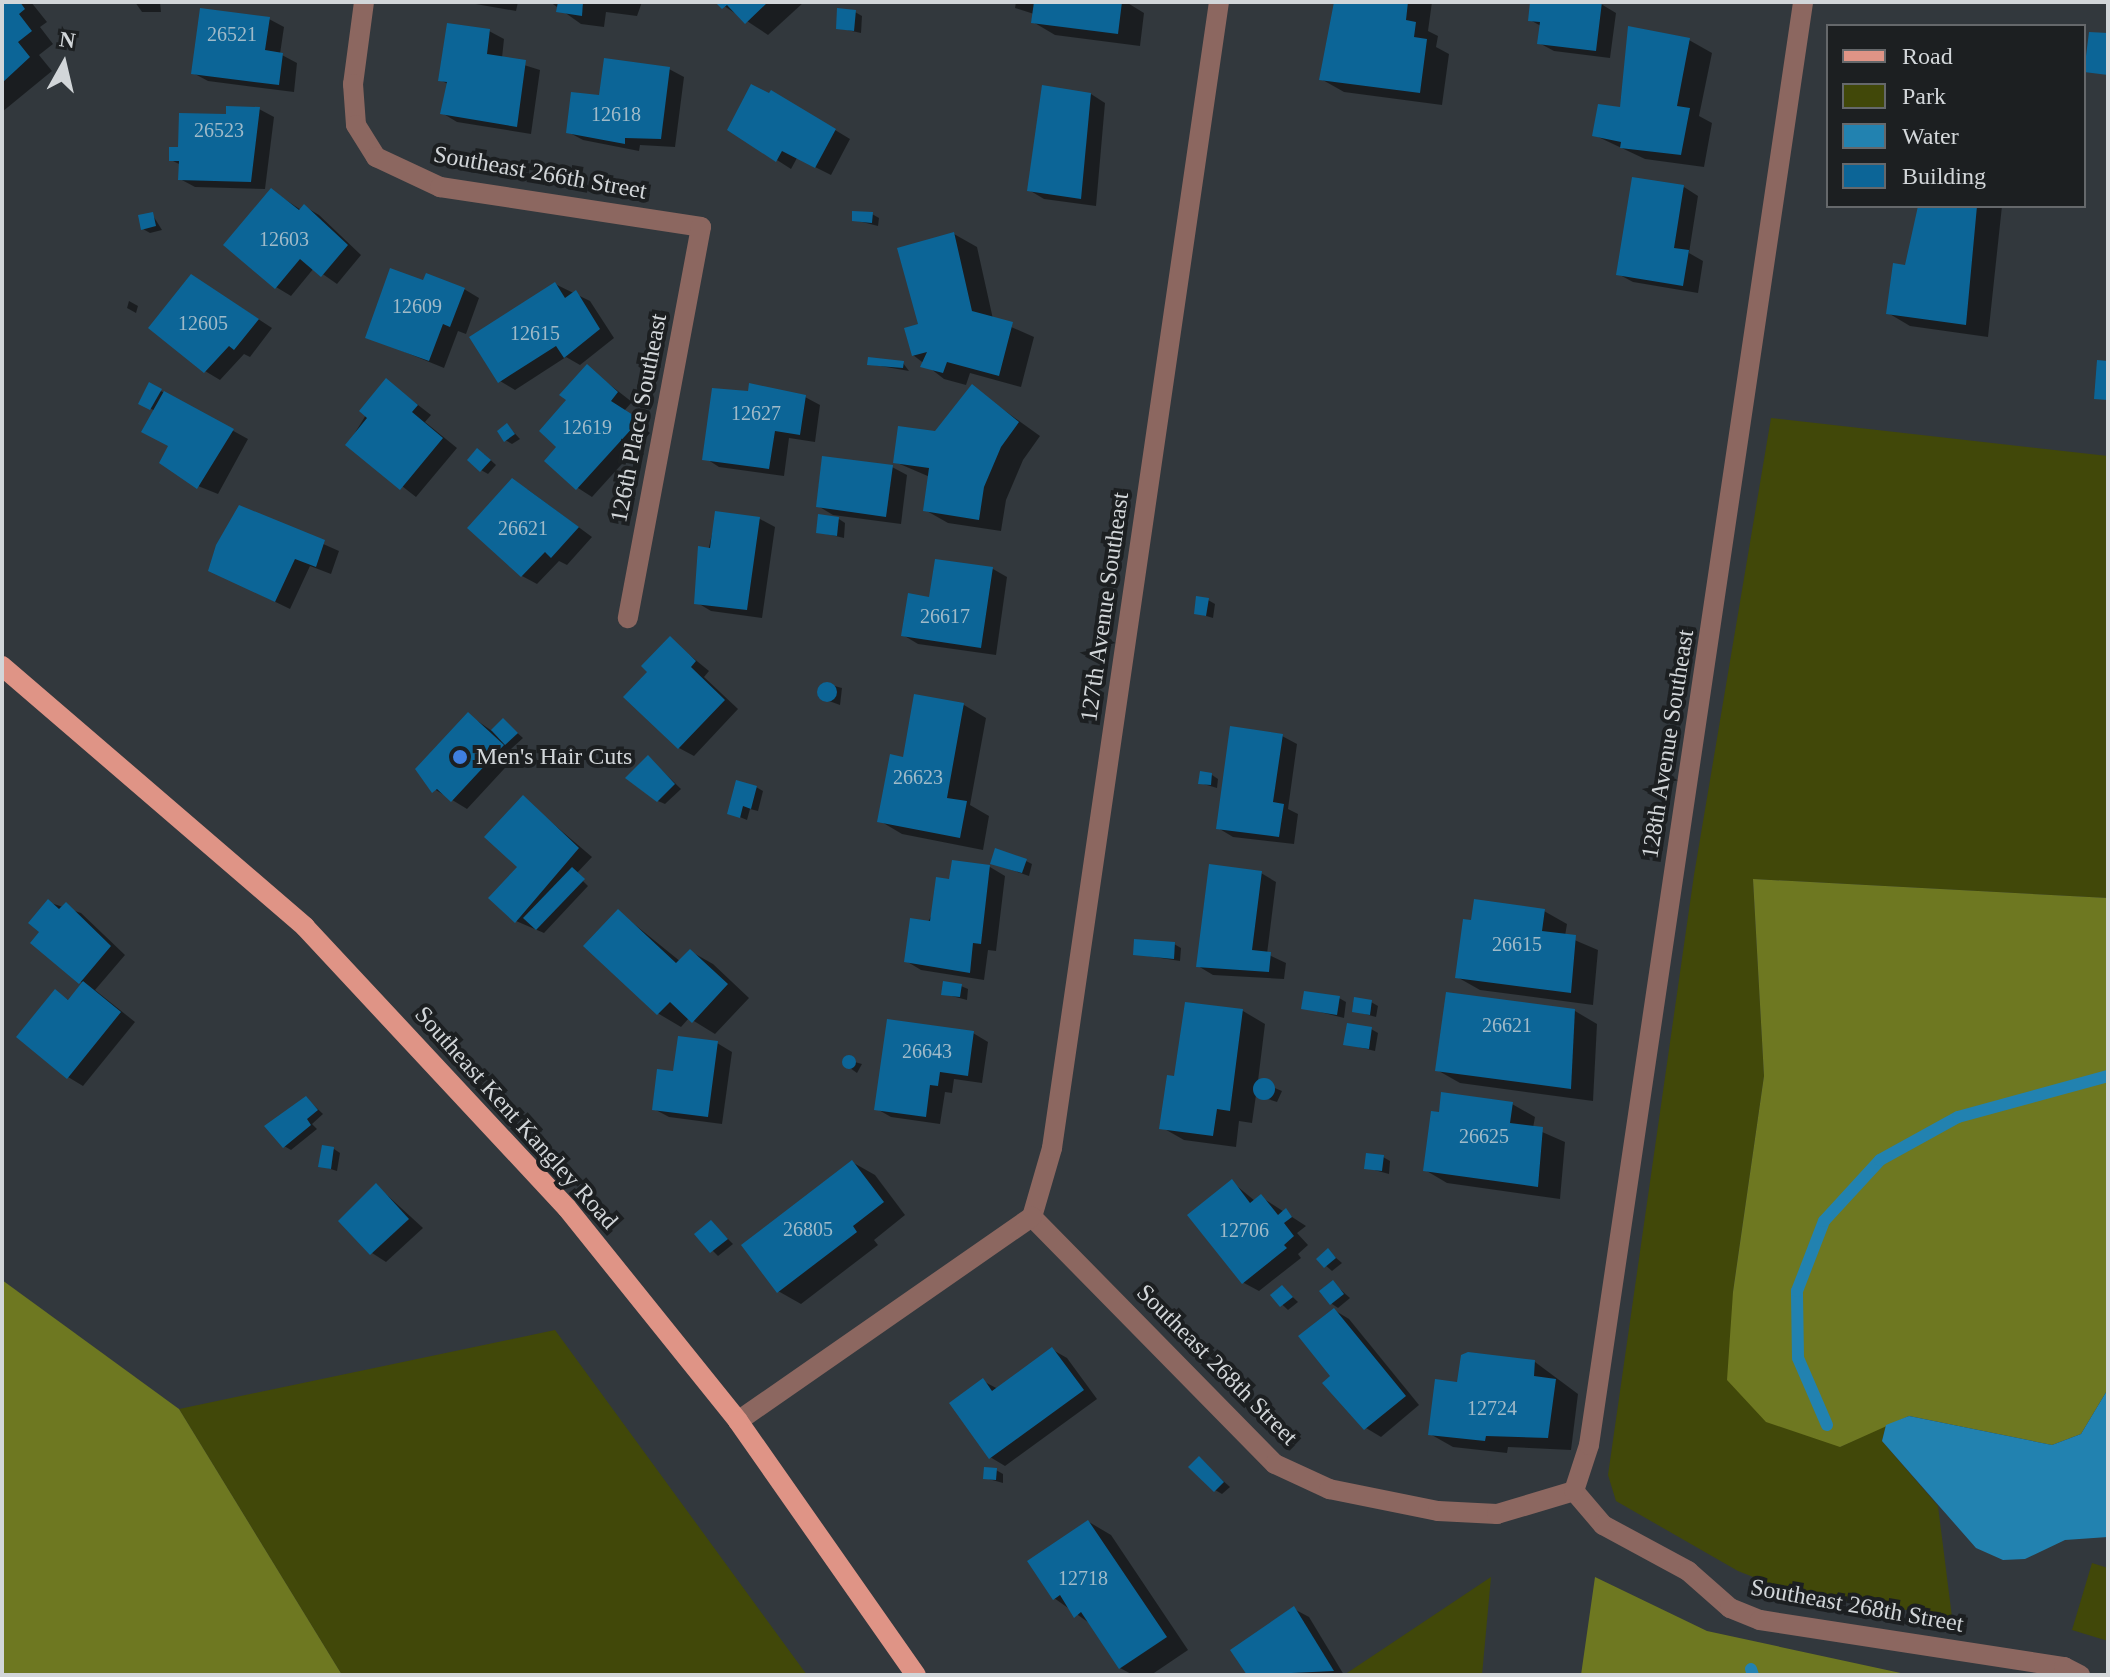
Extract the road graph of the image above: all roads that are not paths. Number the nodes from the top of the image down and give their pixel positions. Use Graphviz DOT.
graph roads {
  1 [pos="364,2"];
  2 [pos="1219,2"];
  3 [pos="1803,2"];
  4 [pos="701,227"];
  5 [pos="628,618"];
  6 [pos="2,666"];
  7 [pos="1032,1217"];
  8 [pos="738,1421"];
  9 [pos="1574,1491"];
  10 [pos="916,1675"];
  11 [pos="2080,1675"];
  1 -- 4 [label="street, Southeast 266th Street"];
  2 -- 7 [label="street, 127th Avenue Southeast"];
  3 -- 9 [label="street, 128th Avenue Southeast"];
  4 -- 5 [label="street, 126th Place Southeast"];
  6 -- 8 [label="main road, Southeast Kent Kangley Road"];
  7 -- 8 [label="street"];
  7 -- 9 [label="street, Southeast 268th Street"];
  8 -- 10 [label="main road, Southeast Kent Kangley Road"];
  9 -- 11 [label="street, Southeast 268th Street"];
}
